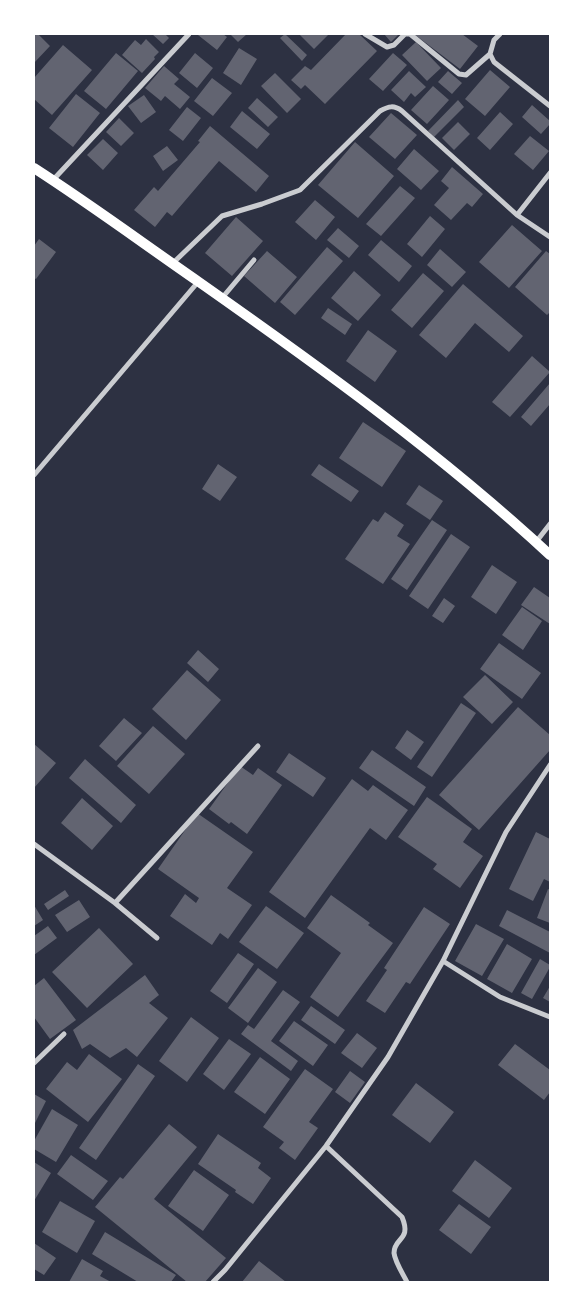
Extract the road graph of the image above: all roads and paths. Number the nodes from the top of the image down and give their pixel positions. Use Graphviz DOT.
graph roads {
  1 [pos="189,34"];
  2 [pos="365,34"];
  3 [pos="410,34"];
  4 [pos="500,34"];
  5 [pos="490,54"];
  6 [pos="550,106"];
  7 [pos="34,168"];
  8 [pos="550,173"];
  9 [pos="52,180"];
  10 [pos="517,215"];
  11 [pos="550,237"];
  12 [pos="254,260"];
  13 [pos="173,263"];
  14 [pos="199,282"];
  15 [pos="222,298"];
  16 [pos="34,475"];
  17 [pos="550,524"];
  18 [pos="536,542"];
  19 [pos="550,555"];
  20 [pos="258,746"];
  21 [pos="550,766"];
  22 [pos="34,844"];
  23 [pos="115,903"];
  24 [pos="156,938"];
  25 [pos="443,961"];
  26 [pos="550,1017"];
  27 [pos="64,1034"];
  28 [pos="34,1063"];
  29 [pos="326,1146"];
  30 [pos="213,1282"];
  31 [pos="407,1282"];
  1 -- 9 [label="street"];
  2 -- 3 [label="street"];
  3 -- 5 [label="street"];
  4 -- 5 [label="street"];
  5 -- 6 [label="street"];
  7 -- 9 [label="main road"];
  8 -- 10 [label="street"];
  9 -- 13 [label="main road"];
  10 -- 11 [label="street"];
  10 -- 13 [label="street"];
  12 -- 15 [label="street"];
  13 -- 14 [label="main road"];
  14 -- 15 [label="main road"];
  14 -- 16 [label="street"];
  15 -- 18 [label="main road"];
  17 -- 18 [label="street"];
  18 -- 19 [label="main road"];
  20 -- 23 [label="street"];
  21 -- 25 [label="street"];
  22 -- 23 [label="street"];
  23 -- 24 [label="street"];
  25 -- 26 [label="street"];
  25 -- 29 [label="street"];
  27 -- 28 [label="street"];
  29 -- 30 [label="street"];
  29 -- 31 [label="street"];
}
